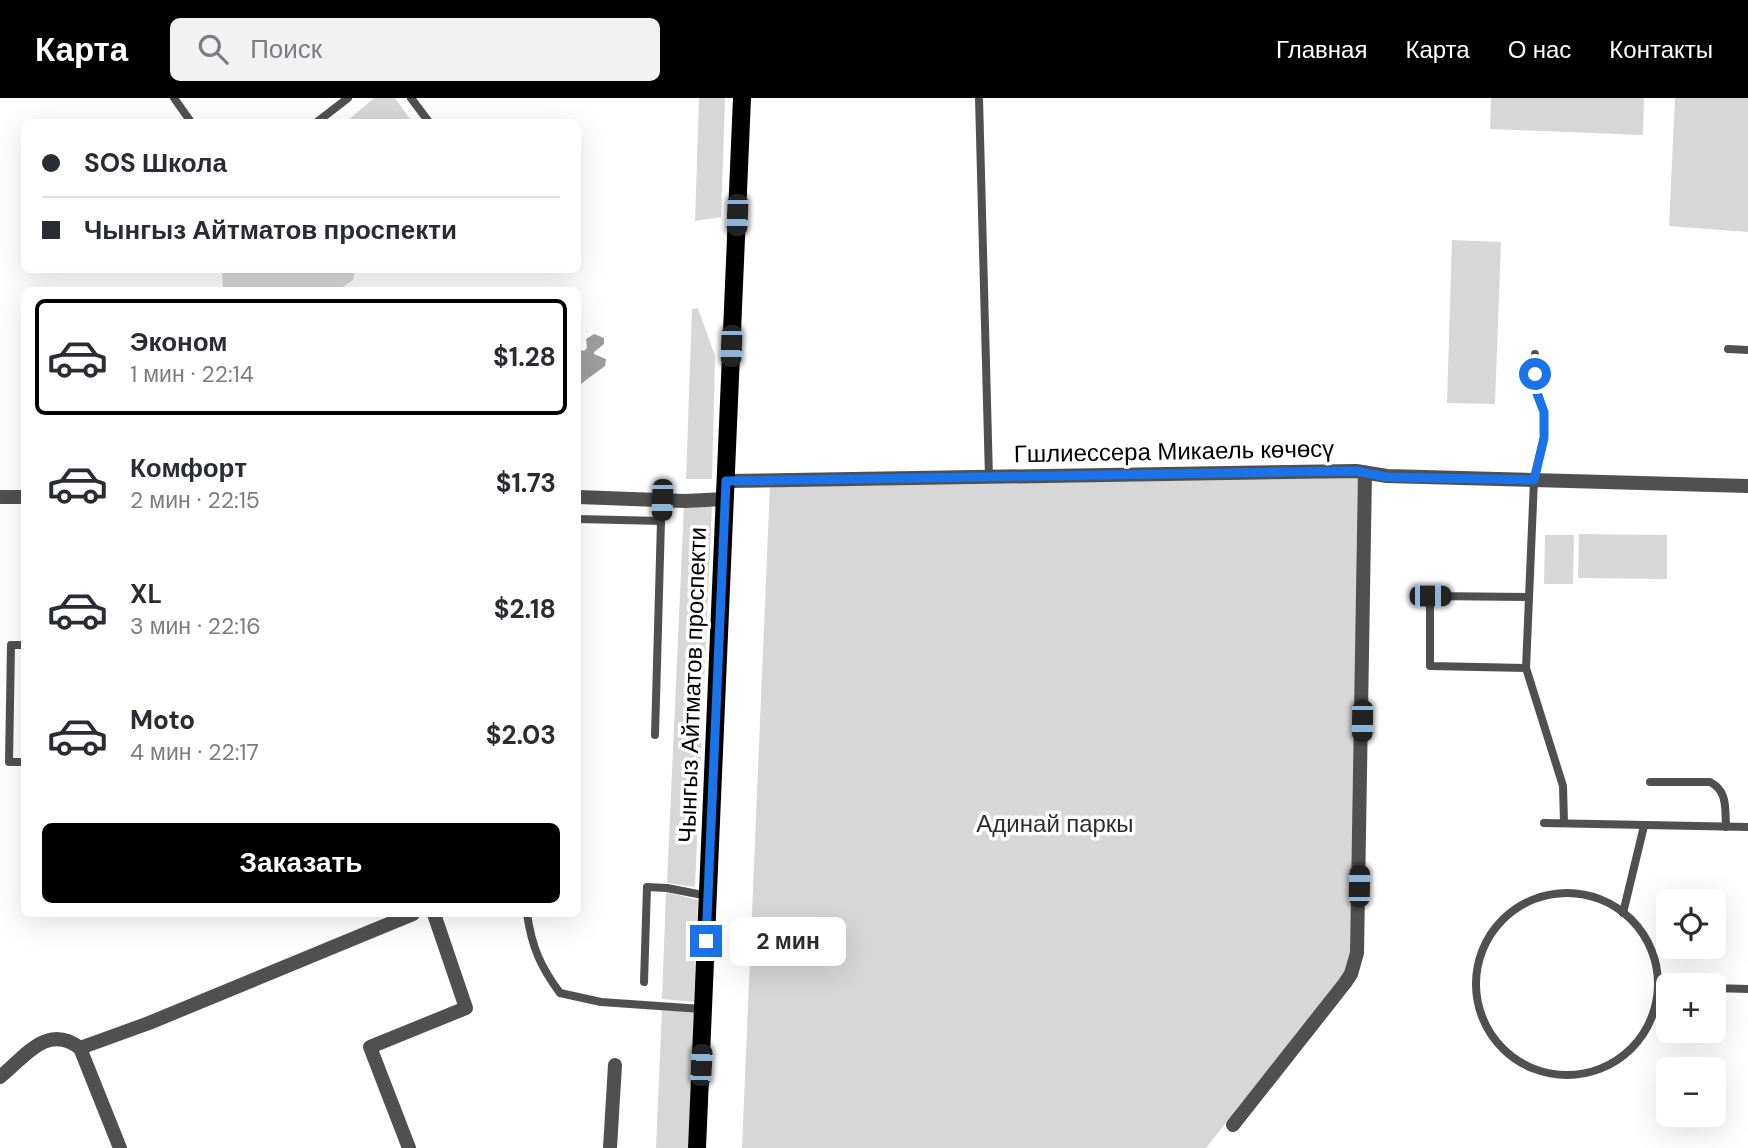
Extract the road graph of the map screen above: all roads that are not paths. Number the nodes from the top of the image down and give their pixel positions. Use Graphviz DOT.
graph roads {
  1 [pos="174,98"];
  2 [pos="348,98"];
  3 [pos="411,98"];
  4 [pos="742,98"];
  5 [pos="979,98"];
  6 [pos="189,119"];
  7 [pos="321,119"];
  8 [pos="427,119"];
  9 [pos="1728,349"];
  10 [pos="1748,350"];
  11 [pos="1535,354"];
  12 [pos="1365,474"];
  13 [pos="989,478"];
  14 [pos="1534,480"];
  15 [pos="1748,486"];
  16 [pos="725,490"];
  17 [pos="0,497"];
  18 [pos="21,497"];
  19 [pos="581,497"];
  20 [pos="662,500"];
  21 [pos="581,519"];
  22 [pos="661,521"];
  23 [pos="1529,597"];
  24 [pos="21,645"];
  25 [pos="1526,668"];
  26 [pos="655,736"];
  27 [pos="21,762"];
  28 [pos="1650,782"];
  29 [pos="1544,823"];
  30 [pos="1564,823"];
  31 [pos="1644,826"];
  32 [pos="1726,827"];
  33 [pos="1748,827"];
  34 [pos="708,896"];
  35 [pos="1623,913"];
  36 [pos="406,917"];
  37 [pos="435,917"];
  38 [pos="527,917"];
  39 [pos="1659,973"];
  40 [pos="644,982"];
  41 [pos="1726,988"];
  42 [pos="1748,989"];
  43 [pos="1656,1007"];
  44 [pos="703,1009"];
  45 [pos="80,1048"];
  46 [pos="615,1066"];
  47 [pos="0,1077"];
  48 [pos="1233,1125"];
  49 [pos="120,1148"];
  50 [pos="409,1148"];
  51 [pos="610,1148"];
  52 [pos="697,1148"];
  1 -- 6 [label="lane"];
  2 -- 7 [label="lane"];
  3 -- 8 [label="lane"];
  4 -- 16 [label="main road, Чынгыз Айтматов проспекти"];
  5 -- 13 [label="lane"];
  9 -- 10 [label="lane"];
  11 -- 14 [label="lane"];
  12 -- 13 [label="street, Гшлиессера Микаель көчөсү"];
  12 -- 14 [label="street, Гшлиессера Микаель көчөсү"];
  12 -- 48 [label="street"];
  13 -- 16 [label="street, Гшлиессера Микаель көчөсү"];
  14 -- 15 [label="street, Гшлиессера Микаель көчөсү"];
  14 -- 23 [label="lane"];
  16 -- 20 [label="street, Гшлиессера Микаель көчөсү"];
  16 -- 34 [label="main road, Чынгыз Айтматов проспекти"];
  17 -- 18 [label="street"];
  19 -- 20 [label="street, Гшлиессера Микаель көчөсү"];
  20 -- 22 [label="lane"];
  21 -- 22 [label="lane"];
  22 -- 26 [label="lane"];
  23 -- 25 [label="lane"];
  23 -- 25 [label="lane"];
  24 -- 27 [label="lane"];
  25 -- 30 [label="lane"];
  28 -- 32 [label="lane"];
  29 -- 30 [label="lane"];
  30 -- 31 [label="lane"];
  31 -- 32 [label="lane"];
  31 -- 35 [label="lane"];
  32 -- 33 [label="lane"];
  34 -- 40 [label="lane"];
  34 -- 44 [label="main road, Чынгыз Айтматов проспекти"];
  35 -- 39 [label="lane"];
  35 -- 43 [label="lane"];
  36 -- 45 [label="street"];
  37 -- 50 [label="street"];
  38 -- 44 [label="lane"];
  41 -- 42 [label="lane"];
  44 -- 52 [label="main road, Чынгыз Айтматов проспекти"];
  45 -- 47 [label="street"];
  45 -- 49 [label="street"];
  46 -- 51 [label="street"];
}
